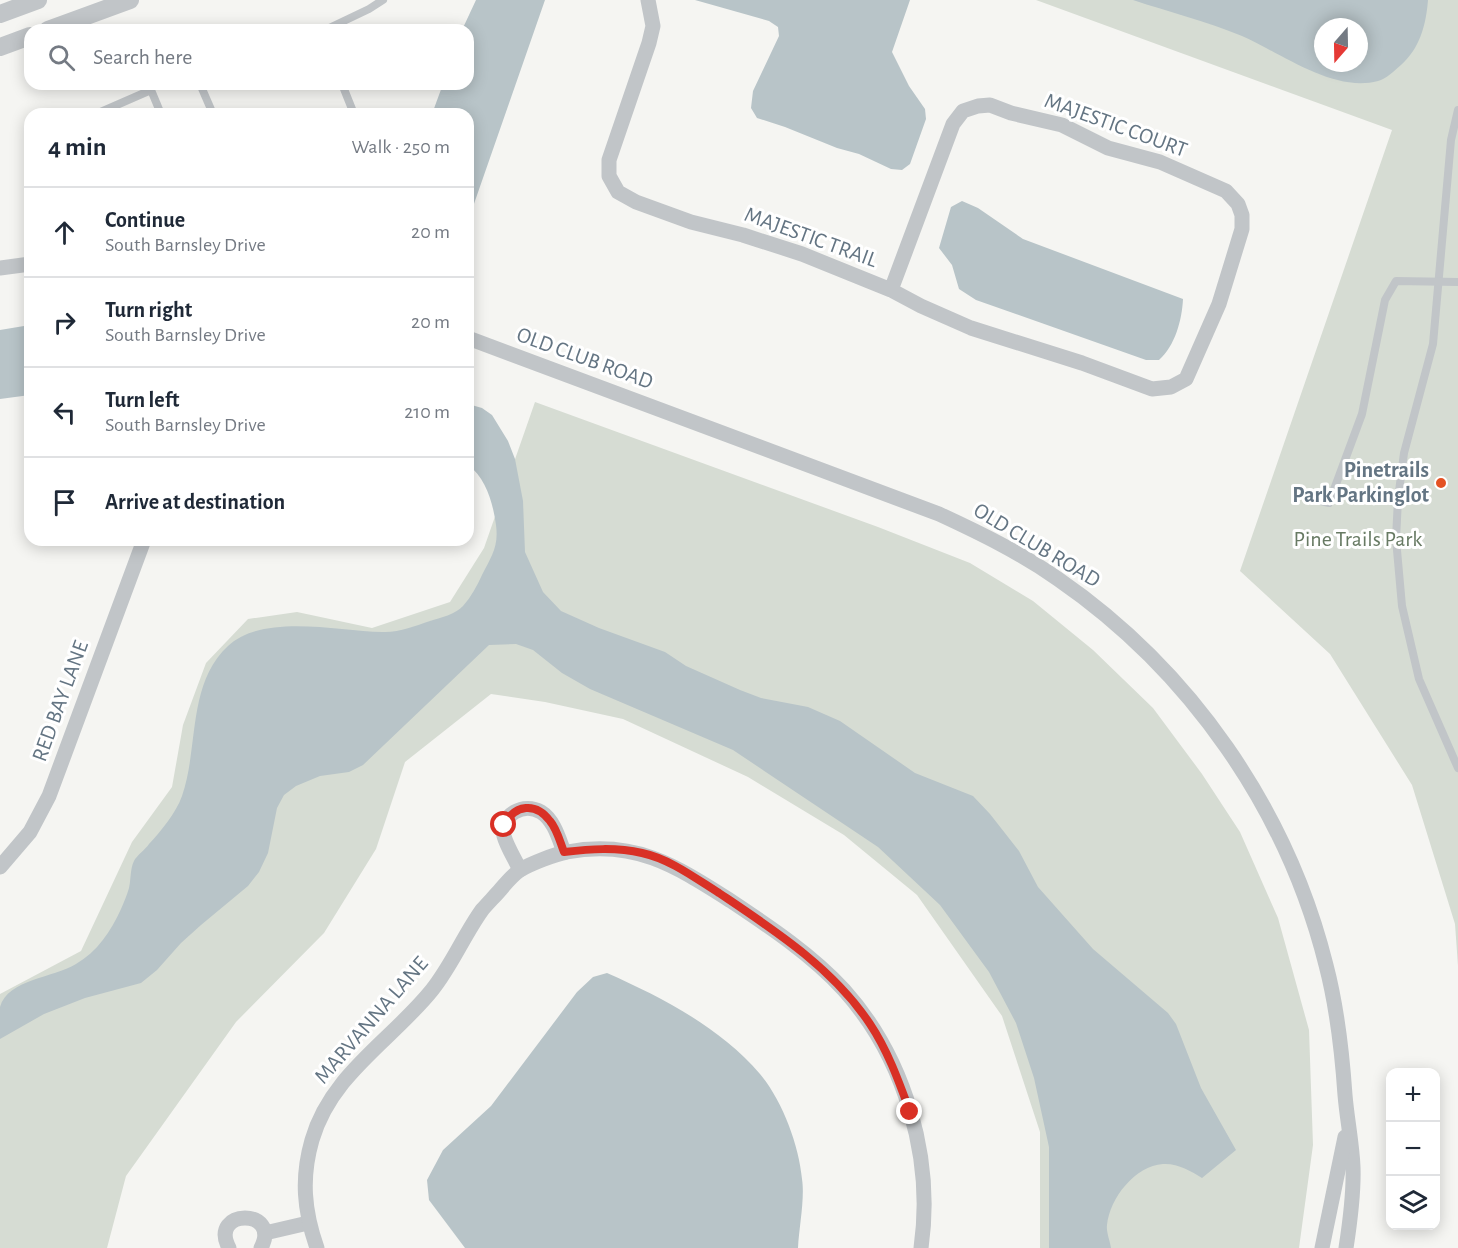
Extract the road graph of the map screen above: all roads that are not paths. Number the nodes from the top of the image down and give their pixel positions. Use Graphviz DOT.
graph roads {
  1 [pos="38,0"];
  2 [pos="130,0"];
  3 [pos="383,0"];
  4 [pos="646,2"];
  5 [pos="0,14"];
  6 [pos="64,24"];
  7 [pos="338,24"];
  8 [pos="24,38"];
  9 [pos="0,47"];
  10 [pos="151,90"];
  11 [pos="151,90"];
  12 [pos="203,90"];
  13 [pos="344,90"];
  14 [pos="110,108"];
  15 [pos="158,108"];
  16 [pos="210,108"];
  17 [pos="352,108"];
  18 [pos="1458,110"];
  19 [pos="24,265"];
  20 [pos="0,268"];
  21 [pos="1439,282"];
  22 [pos="1458,282"];
  23 [pos="891,290"];
  24 [pos="474,340"];
  25 [pos="1171,387"];
  26 [pos="1305,497"];
  27 [pos="142,546"];
  28 [pos="1458,768"];
  29 [pos="564,852"];
  30 [pos="0,867"];
  31 [pos="520,870"];
  32 [pos="1347,1122"];
  33 [pos="308,1223"];
  34 [pos="263,1240"];
  35 [pos="229,1248"];
  36 [pos="317,1248"];
  37 [pos="921,1248"];
  38 [pos="1322,1248"];
  39 [pos="1346,1248"];
  1 -- 5 [label="street"];
  2 -- 6 [label="street"];
  3 -- 7 [label="lane"];
  4 -- 23 [label="street, MAJESTIC TRAIL"];
  8 -- 9 [label="street"];
  10 -- 15 [label="lane"];
  11 -- 14 [label="lane"];
  12 -- 16 [label="lane"];
  13 -- 17 [label="lane"];
  18 -- 21 [label="lane"];
  19 -- 20 [label="street"];
  21 -- 22 [label="lane"];
  21 -- 26 [label="lane"];
  21 -- 28 [label="lane"];
  23 -- 25 [label="street, MAJESTIC TRAIL"];
  23 -- 25 [label="street, MAJESTIC COURT"];
  24 -- 32 [label="street, OLD CLUB ROAD"];
  27 -- 30 [label="street, RED BAY LANE"];
  29 -- 31 [label="street, MARVANNA LANE"];
  29 -- 31 [label="street"];
  29 -- 37 [label="street, MARVANNA LANE"];
  31 -- 33 [label="street, MARVANNA LANE"];
  32 -- 38 [label="street, OLD CLUB ROAD"];
  32 -- 39 [label="street, OLD CLUB ROAD"];
  33 -- 34 [label="street"];
  33 -- 36 [label="street, MARVANNA LANE"];
  34 -- 35 [label="street"];
}
